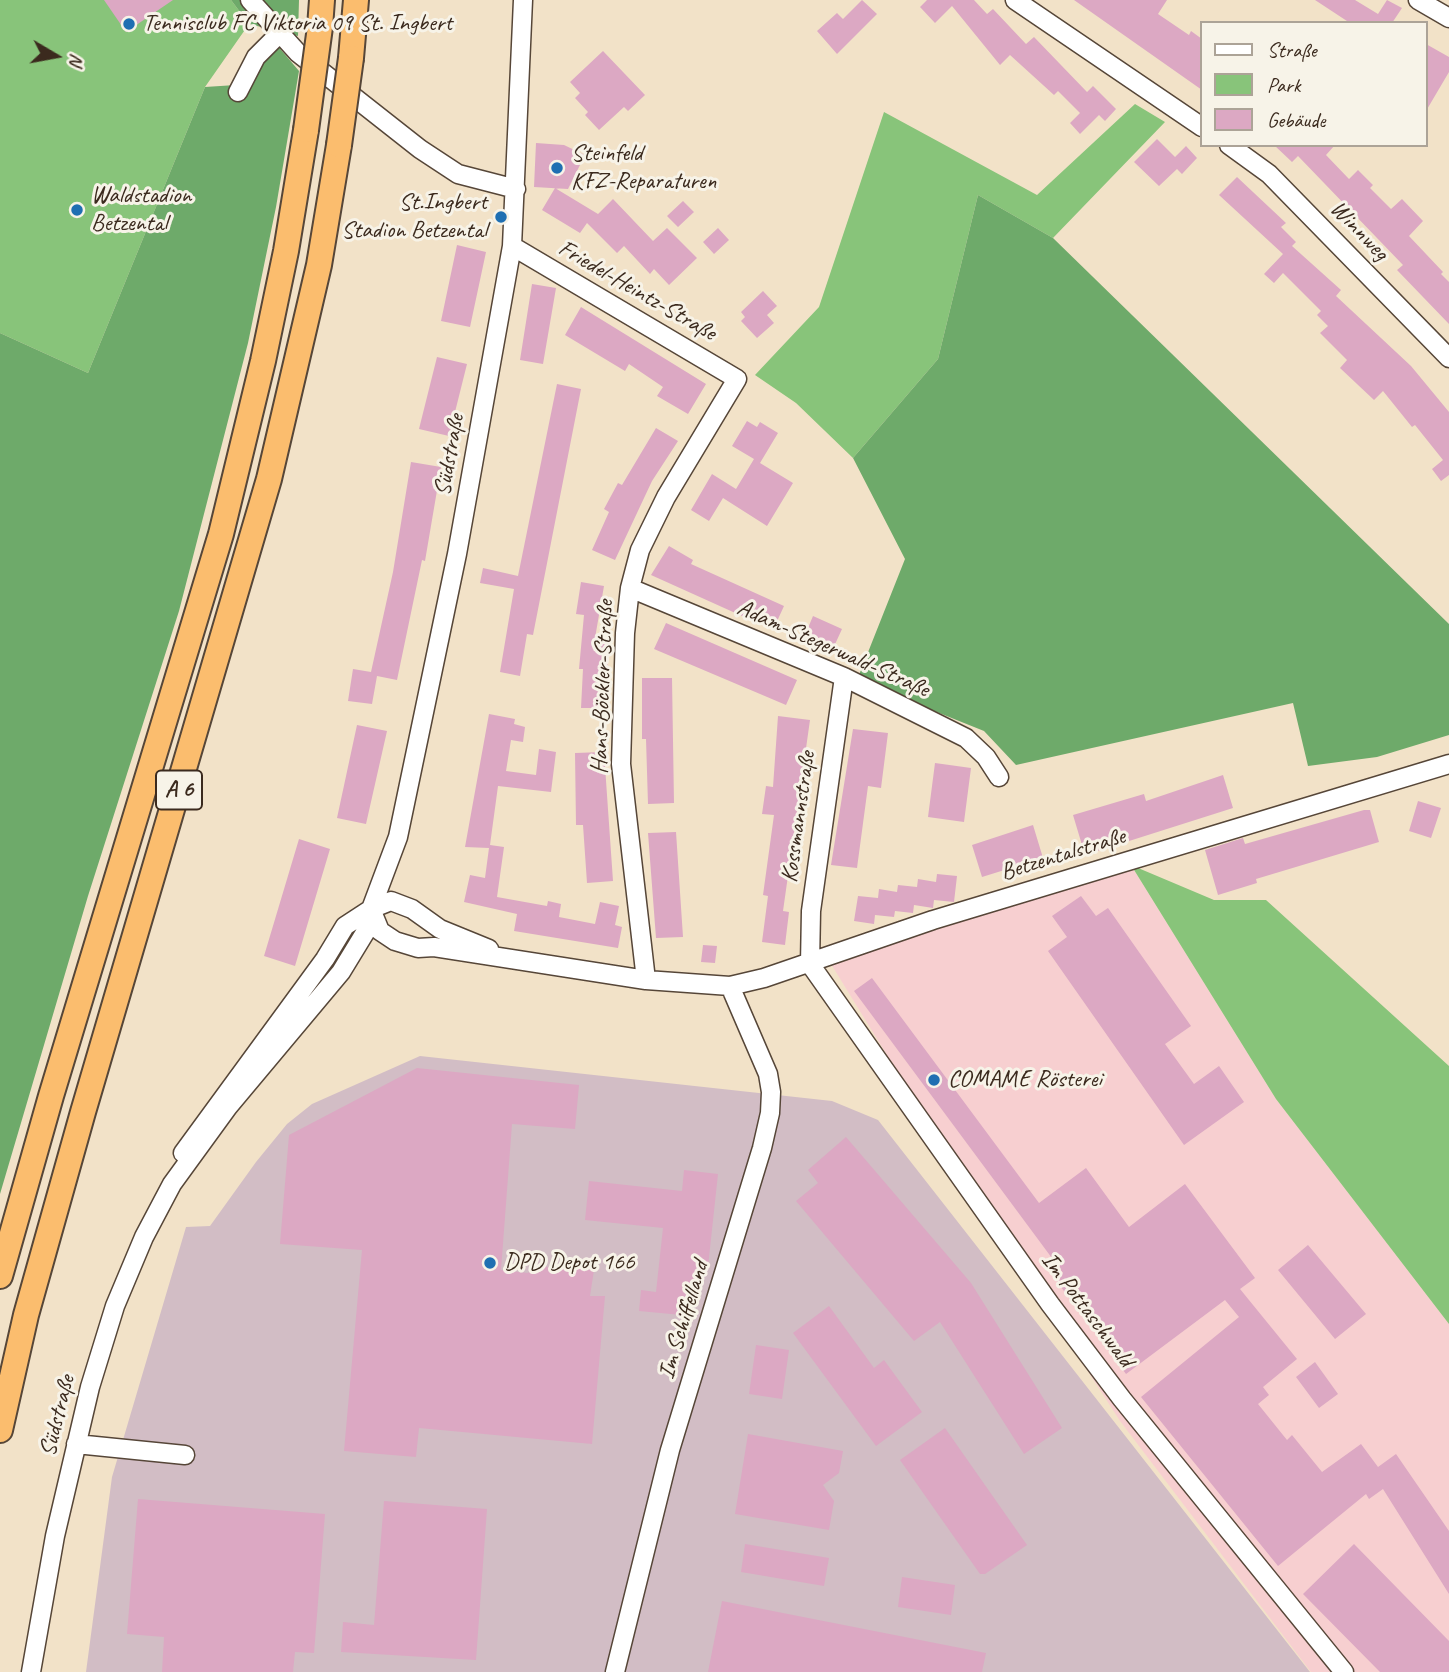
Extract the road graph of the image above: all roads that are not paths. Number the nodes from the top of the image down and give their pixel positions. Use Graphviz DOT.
graph roads {
  1 [pos="250,0"];
  2 [pos="322,0"];
  3 [pos="356,0"];
  4 [pos="523,0"];
  5 [pos="1015,0"];
  6 [pos="1419,0"];
  7 [pos="1449,18"];
  8 [pos="279,34"];
  9 [pos="238,92"];
  10 [pos="1200,126"];
  11 [pos="1232,147"];
  12 [pos="516,189"];
  13 [pos="512,246"];
  14 [pos="1449,358"];
  15 [pos="737,379"];
  16 [pos="630,588"];
  17 [pos="844,677"];
  18 [pos="1449,764"];
  19 [pos="999,777"];
  20 [pos="371,909"];
  21 [pos="514,960"];
  22 [pos="810,964"];
  23 [pos="646,980"];
  24 [pos="730,986"];
  25 [pos="0,1276"];
  26 [pos="0,1430"];
  27 [pos="76,1444"];
  28 [pos="185,1455"];
  29 [pos="31,1672"];
  30 [pos="615,1672"];
  31 [pos="1343,1672"];
  1 -- 8 [label="street"];
  2 -- 25 [label="highway, A 6, bridge"];
  3 -- 26 [label="highway, A 6, bridge"];
  4 -- 12 [label="street, Südstraße"];
  5 -- 10 [label="street"];
  6 -- 7 [label="street"];
  8 -- 9 [label="street"];
  8 -- 12 [label="street"];
  11 -- 14 [label="street, Winnweg"];
  12 -- 13 [label="street, Südstraße"];
  13 -- 15 [label="street, Friedel-Heintz-Straße"];
  13 -- 20 [label="street, Südstraße"];
  15 -- 16 [label="street, Hans-Böckler-Straße"];
  16 -- 17 [label="street, Adam-Stegerwald-Straße"];
  16 -- 23 [label="street, Hans-Böckler-Straße"];
  17 -- 19 [label="street, Adam-Stegerwald-Straße"];
  17 -- 22 [label="street, Kossmannstraße"];
  18 -- 22 [label="street, Betzentalstraße"];
  20 -- 21 [label="street"];
  20 -- 21 [label="street"];
  20 -- 27 [label="street, Südstraße"];
  21 -- 23 [label="street, Betzentalstraße"];
  22 -- 24 [label="street, Betzentalstraße"];
  22 -- 31 [label="street, Im Pottaschwald"];
  23 -- 24 [label="street, Betzentalstraße"];
  24 -- 30 [label="street, Im Schiffelland"];
  27 -- 28 [label="street"];
  27 -- 29 [label="street, Südstraße"];
}
